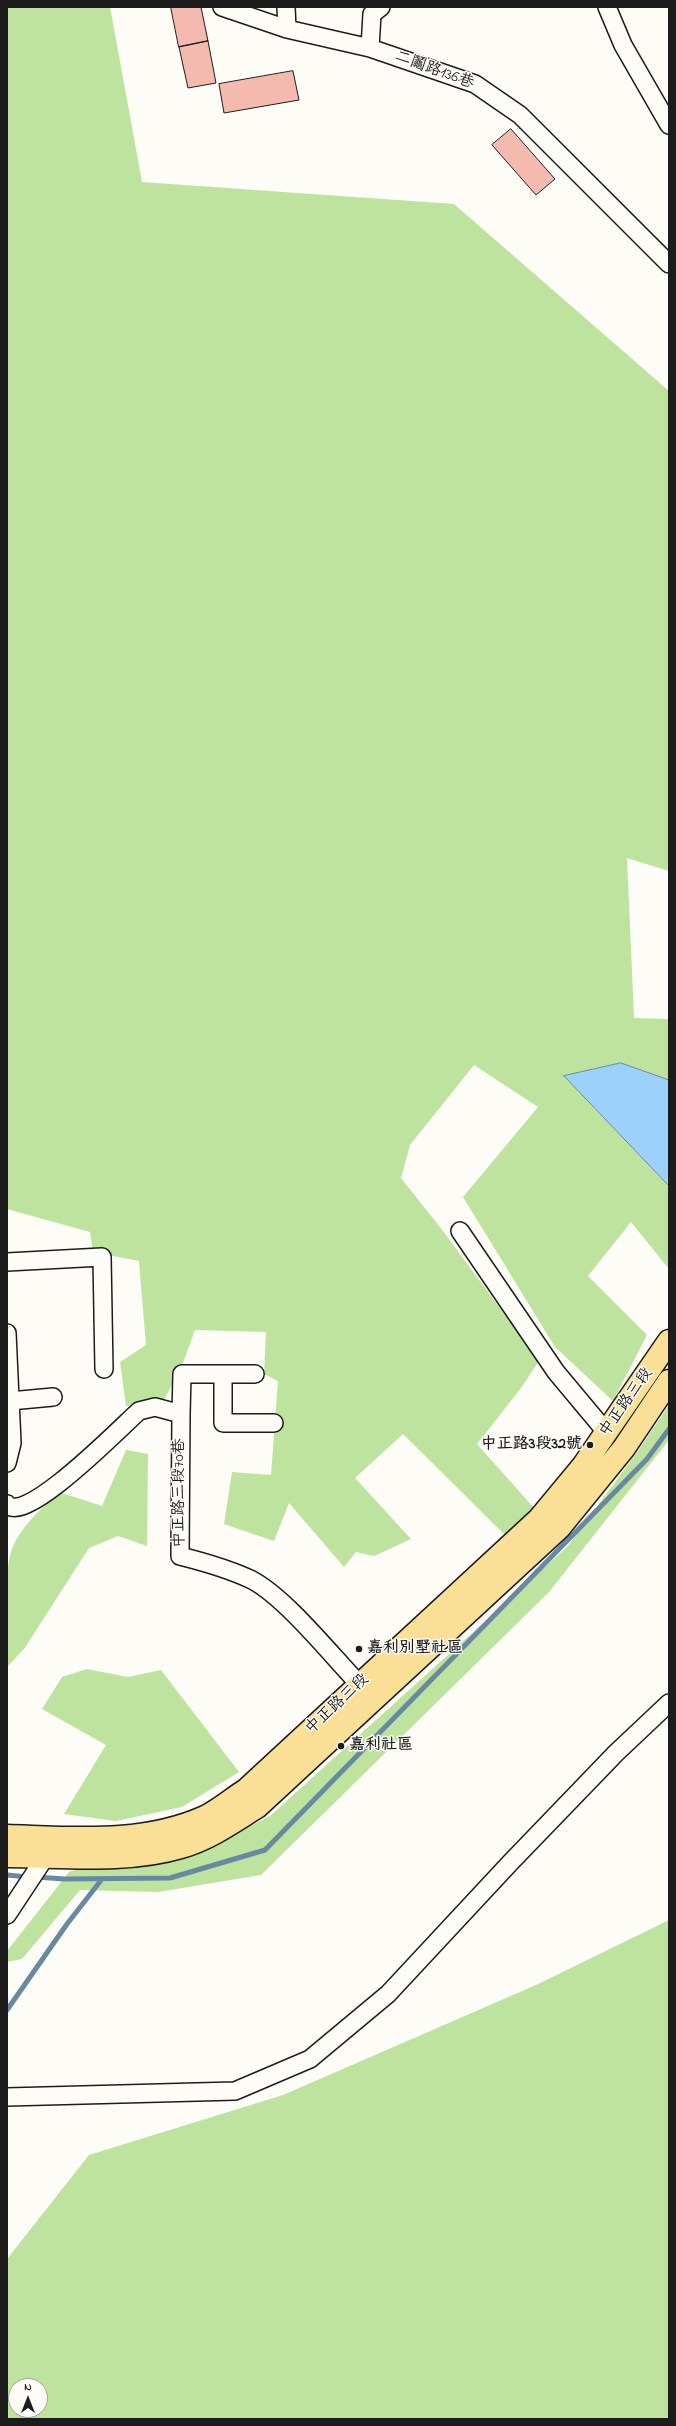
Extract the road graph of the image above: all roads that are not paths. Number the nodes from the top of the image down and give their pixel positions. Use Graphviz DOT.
graph roads {
  1 [pos="286,7"];
  2 [pos="381,7"];
  3 [pos="608,7"];
  4 [pos="228,8"];
  5 [pos="287,29"];
  6 [pos="370,48"];
  7 [pos="669,124"];
  8 [pos="669,264"];
  9 [pos="460,1231"];
  10 [pos="7,1262"];
  11 [pos="7,1333"];
  12 [pos="669,1341"];
  13 [pos="104,1369"];
  14 [pos="223,1374"];
  15 [pos="255,1374"];
  16 [pos="669,1381"];
  17 [pos="53,1397"];
  18 [pos="9,1405"];
  19 [pos="181,1414"];
  20 [pos="274,1423"];
  21 [pos="607,1433"];
  22 [pos="7,1464"];
  23 [pos="7,1504"];
  24 [pos="360,1685"];
  25 [pos="669,1703"];
  26 [pos="7,1836"];
  27 [pos="49,1847"];
  28 [pos="7,1856"];
  29 [pos="7,1915"];
  30 [pos="7,2097"];
  1 -- 5 [label="street"];
  2 -- 6 [label="street"];
  3 -- 7 [label="street"];
  4 -- 5 [label="street, 二鬮路136巷"];
  5 -- 6 [label="street, 二鬮路136巷"];
  6 -- 8 [label="street, 二鬮路136巷"];
  9 -- 21 [label="street"];
  10 -- 13 [label="street"];
  11 -- 18 [label="street"];
  12 -- 21 [label="main road, 中正路三段"];
  14 -- 15 [label="street"];
  14 -- 19 [label="street"];
  14 -- 20 [label="street"];
  16 -- 27 [label="main road, 中正路三段"];
  17 -- 18 [label="street"];
  18 -- 22 [label="street"];
  19 -- 23 [label="street, 中正路三段70巷"];
  19 -- 24 [label="street, 中正路三段70巷"];
  21 -- 24 [label="main road, 中正路三段"];
  24 -- 27 [label="main road, 中正路三段"];
  25 -- 30 [label="street"];
  26 -- 27 [label="main road, 中正路三段"];
  27 -- 28 [label="main road, 中正路三段"];
  27 -- 29 [label="street"];
}
